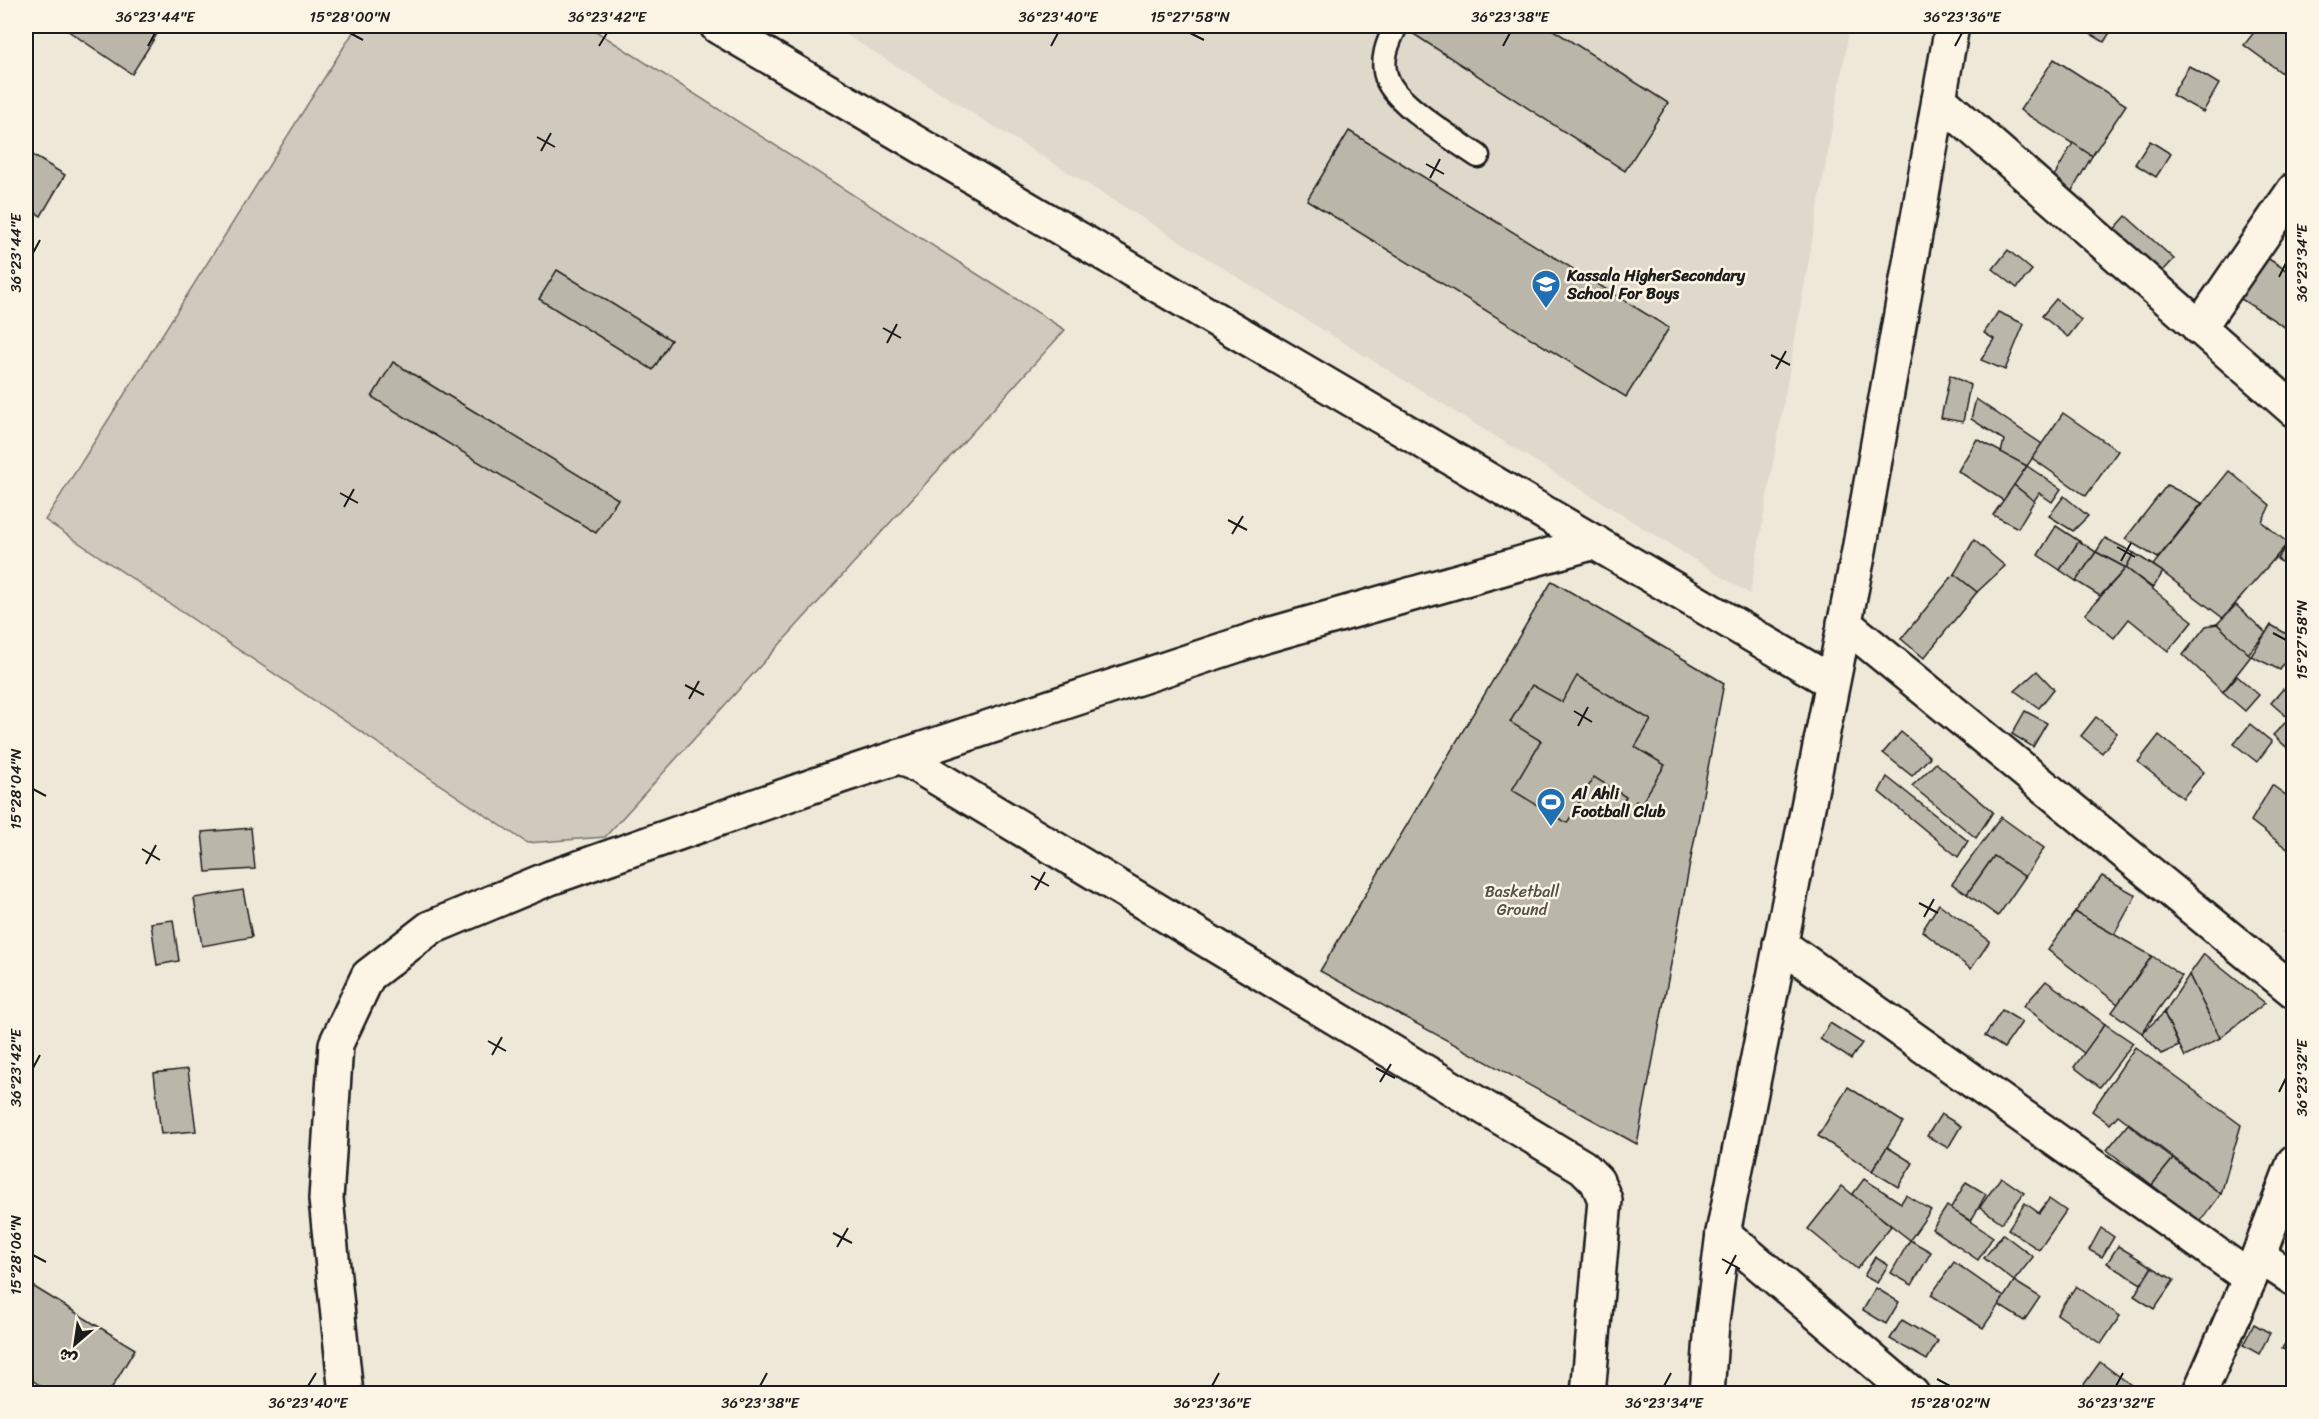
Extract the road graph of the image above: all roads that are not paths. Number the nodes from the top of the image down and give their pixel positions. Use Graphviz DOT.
graph roads {
  1 [pos="717,26"];
  2 [pos="1395,26"];
  3 [pos="1952,26"];
  4 [pos="1939,99"];
  5 [pos="1478,156"];
  6 [pos="2294,190"];
  7 [pos="2199,328"];
  8 [pos="2294,410"];
  9 [pos="1595,542"];
  10 [pos="1844,623"];
  11 [pos="1832,682"];
  12 [pos="901,756"];
  13 [pos="1780,944"];
  14 [pos="2294,991"];
  15 [pos="2294,1162"];
  16 [pos="1723,1233"];
  17 [pos="2255,1267"];
  18 [pos="2294,1278"];
  19 [pos="346,1394"];
  20 [pos="1588,1394"];
  21 [pos="1707,1394"];
  22 [pos="1912,1394"];
  23 [pos="2199,1394"];
  1 -- 9 [label="street"];
  2 -- 5 [label="lane"];
  3 -- 4 [label="street"];
  4 -- 7 [label="street"];
  4 -- 10 [label="street"];
  6 -- 7 [label="street"];
  7 -- 8 [label="street"];
  9 -- 11 [label="street"];
  9 -- 12 [label="street"];
  10 -- 11 [label="street"];
  10 -- 14 [label="street"];
  11 -- 13 [label="street"];
  12 -- 19 [label="street"];
  12 -- 20 [label="street"];
  13 -- 16 [label="street"];
  13 -- 17 [label="street"];
  15 -- 17 [label="street"];
  16 -- 21 [label="street"];
  16 -- 22 [label="street"];
  17 -- 18 [label="street"];
  17 -- 23 [label="street"];
}
